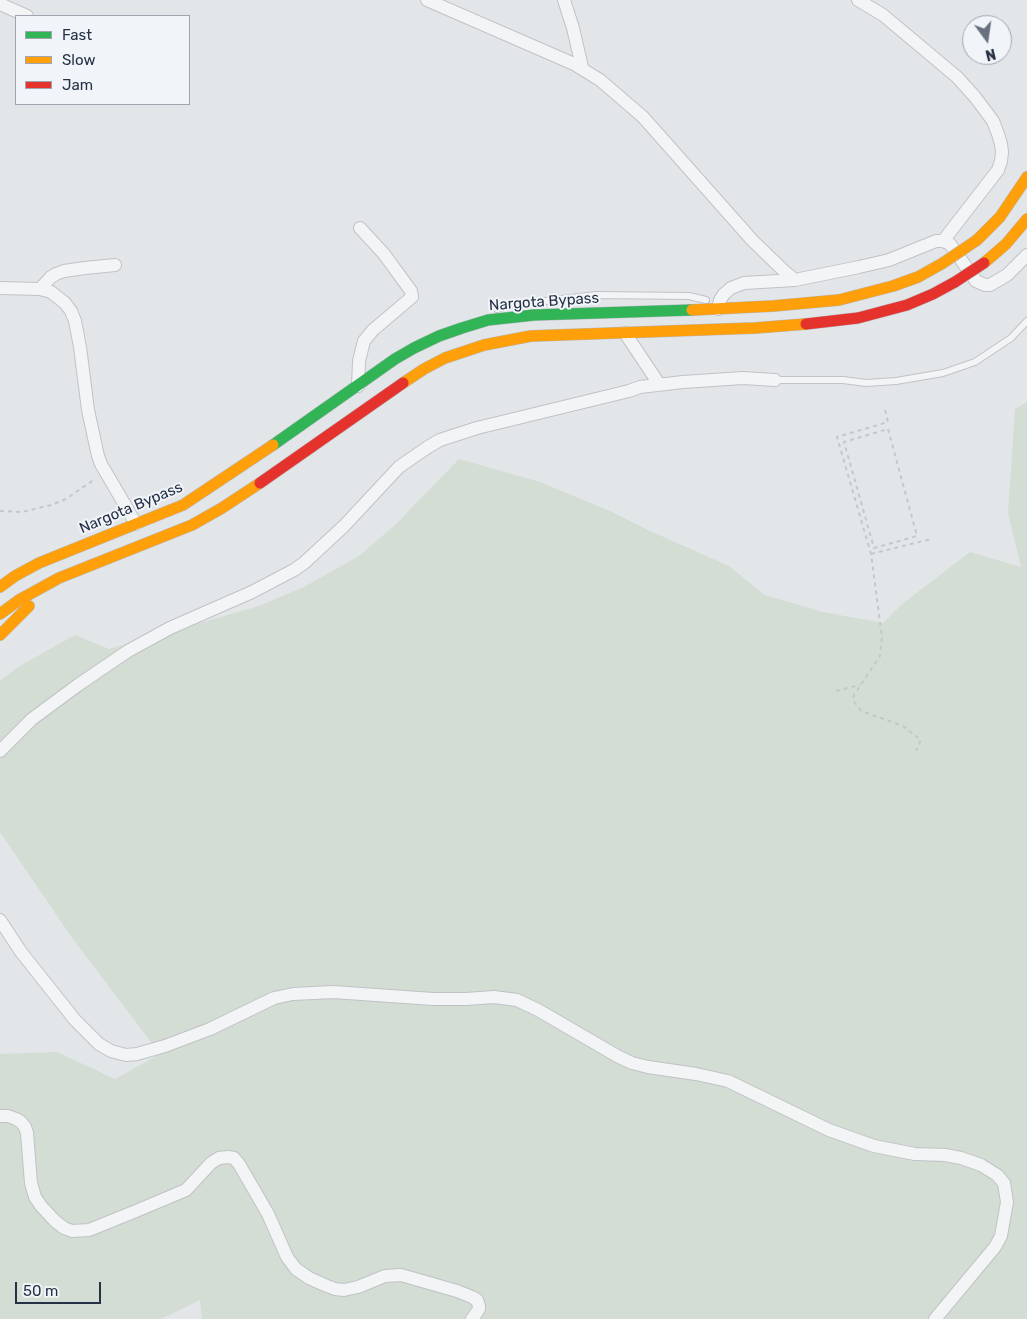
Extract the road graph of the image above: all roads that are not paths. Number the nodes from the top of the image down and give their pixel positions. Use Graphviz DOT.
graph roads {
  1 [pos="427,0"];
  2 [pos="564,0"];
  3 [pos="858,0"];
  4 [pos="0,4"];
  5 [pos="25,15"];
  6 [pos="582,68"];
  7 [pos="1027,177"];
  8 [pos="1027,219"];
  9 [pos="360,228"];
  10 [pos="943,241"];
  11 [pos="1027,255"];
  12 [pos="115,265"];
  13 [pos="795,280"];
  14 [pos="0,288"];
  15 [pos="40,289"];
  16 [pos="717,309"];
  17 [pos="494,310"];
  18 [pos="1027,321"];
  19 [pos="457,322"];
  20 [pos="625,333"];
  21 [pos="439,336"];
  22 [pos="775,380"];
  23 [pos="659,384"];
  24 [pos="358,386"];
  25 [pos="136,524"];
  26 [pos="59,578"];
  27 [pos="0,587"];
  28 [pos="0,614"];
  29 [pos="0,635"];
  30 [pos="0,751"];
  31 [pos="0,920"];
  32 [pos="0,1116"];
  33 [pos="472,1319"];
  34 [pos="935,1319"];
  1 -- 6 [label="street"];
  2 -- 6 [label="street"];
  3 -- 10 [label="street"];
  4 -- 5 [label="street"];
  6 -- 13 [label="street"];
  7 -- 16 [label="highway, Nargota Bypass, bridge"];
  8 -- 20 [label="highway, bridge"];
  9 -- 24 [label="street"];
  10 -- 11 [label="street"];
  10 -- 13 [label="street"];
  12 -- 15 [label="street"];
  13 -- 16 [label="street"];
  14 -- 15 [label="street"];
  15 -- 25 [label="street"];
  16 -- 17 [label="lane"];
  16 -- 21 [label="highway, Nargota Bypass"];
  18 -- 22 [label="lane"];
  19 -- 21 [label="lane"];
  20 -- 23 [label="street"];
  20 -- 26 [label="highway"];
  21 -- 24 [label="highway, Nargota Bypass"];
  22 -- 23 [label="street"];
  23 -- 30 [label="street"];
  24 -- 25 [label="highway, Nargota Bypass"];
  25 -- 27 [label="highway, Nargota Bypass"];
  26 -- 28 [label="highway"];
  26 -- 29 [label="highway"];
  31 -- 34 [label="street"];
  32 -- 33 [label="street"];
}
